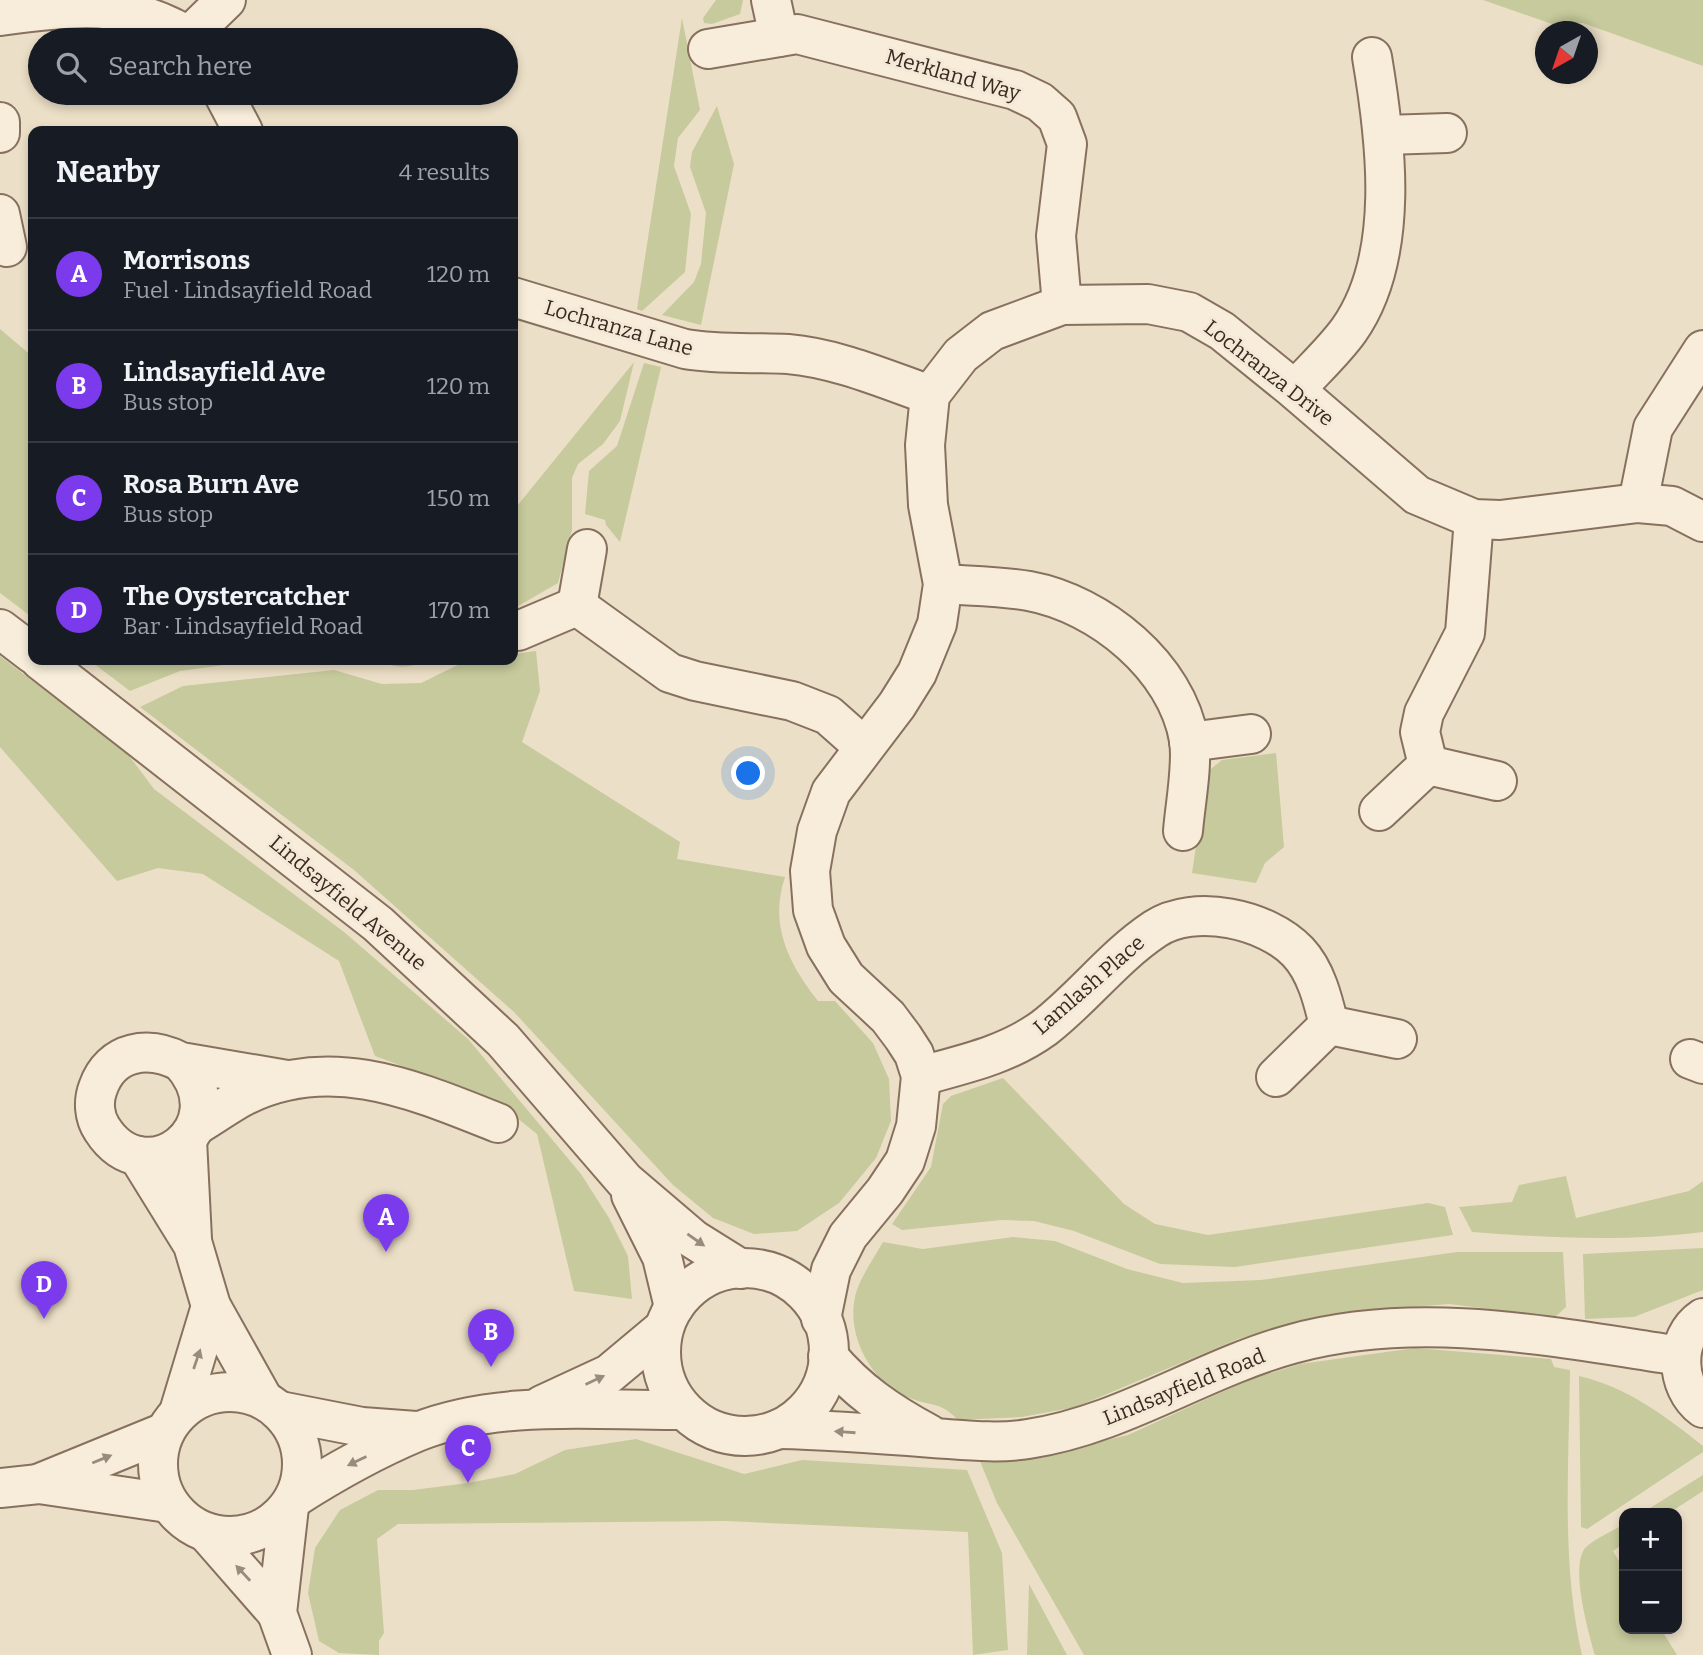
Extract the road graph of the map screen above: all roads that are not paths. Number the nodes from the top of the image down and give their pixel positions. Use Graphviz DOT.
graph roads {
  1 [pos="226,0"];
  2 [pos="771,0"];
  3 [pos="0,16"];
  4 [pos="173,28"];
  5 [pos="199,28"];
  6 [pos="779,37"];
  7 [pos="708,49"];
  8 [pos="1373,57"];
  9 [pos="229,105"];
  10 [pos="0,122"];
  11 [pos="240,126"];
  12 [pos="0,133"];
  13 [pos="1447,133"];
  14 [pos="1385,135"];
  15 [pos="518,299"];
  16 [pos="1062,305"];
  17 [pos="1703,350"];
  18 [pos="1295,390"];
  19 [pos="930,395"];
  20 [pos="1638,503"];
  21 [pos="1474,519"];
  22 [pos="1703,522"];
  23 [pos="587,549"];
  24 [pos="943,584"];
  25 [pos="577,606"];
  26 [pos="0,629"];
  27 [pos="518,631"];
  28 [pos="28,650"];
  29 [pos="46,665"];
  30 [pos="1251,734"];
  31 [pos="1189,741"];
  32 [pos="863,746"];
  33 [pos="1427,765"];
  34 [pos="1497,781"];
  35 [pos="1379,811"];
  36 [pos="1183,831"];
  37 [pos="1329,1025"];
  38 [pos="1397,1039"];
  39 [pos="181,1062"];
  40 [pos="921,1076"];
  41 [pos="1276,1077"];
  42 [pos="287,1080"];
  43 [pos="498,1123"];
  44 [pos="192,1133"];
  45 [pos="138,1156"];
  46 [pos="625,1181"];
  47 [pos="848,1236"];
  48 [pos="193,1245"];
  49 [pos="754,1271"];
  50 [pos="211,1306"];
  51 [pos="669,1317"];
  52 [pos="1703,1318"];
  53 [pos="821,1319"];
  54 [pos="828,1356"];
  55 [pos="1681,1356"];
  56 [pos="272,1405"];
  57 [pos="1703,1408"];
  58 [pos="534,1409"];
  59 [pos="683,1410"];
  60 [pos="172,1422"];
  61 [pos="779,1429"];
  62 [pos="418,1432"];
  63 [pos="937,1438"];
  64 [pos="38,1484"];
  65 [pos="0,1488"];
  66 [pos="168,1503"];
  67 [pos="291,1503"];
  68 [pos="206,1534"];
  69 [pos="277,1613"];
  70 [pos="291,1655"];
  1 -- 5 [label="street"];
  2 -- 6 [label="street"];
  3 -- 4 [label="street"];
  6 -- 7 [label="street, Merkland Way"];
  6 -- 16 [label="street, Merkland Way"];
  8 -- 14 [label="street"];
  9 -- 11 [label="street"];
  10 -- 12 [label="street"];
  13 -- 14 [label="street"];
  14 -- 18 [label="street"];
  15 -- 19 [label="street, Lochranza Lane"];
  16 -- 18 [label="street, Lochranza Drive"];
  16 -- 19 [label="street, Lochranza Drive"];
  17 -- 20 [label="street"];
  18 -- 21 [label="street, Lochranza Drive"];
  19 -- 24 [label="street"];
  20 -- 21 [label="street, Lochranza Drive"];
  20 -- 22 [label="street, Lochranza Drive"];
  21 -- 33 [label="street"];
  23 -- 25 [label="street"];
  24 -- 31 [label="street"];
  24 -- 32 [label="street"];
  25 -- 27 [label="street"];
  25 -- 32 [label="street"];
  26 -- 28 [label="street"];
  29 -- 46 [label="street, Lindsayfield Avenue"];
  30 -- 31 [label="street"];
  31 -- 36 [label="street"];
  32 -- 40 [label="street"];
  33 -- 34 [label="street"];
  33 -- 35 [label="street"];
  37 -- 38 [label="street"];
  37 -- 40 [label="street, Lamlash Place"];
  37 -- 41 [label="street"];
  39 -- 42 [label="street"];
  39 -- 44 [label="street"];
  39 -- 45 [label="street"];
  40 -- 47 [label="street"];
  42 -- 43 [label="street"];
  42 -- 44 [label="street"];
  44 -- 45 [label="street"];
  44 -- 48 [label="street"];
  45 -- 48 [label="street"];
  46 -- 49 [label="street, Lindsayfield Avenue, one-way"];
  46 -- 51 [label="street, Lindsayfield Avenue"];
  47 -- 49 [label="street"];
  47 -- 53 [label="street"];
  48 -- 50 [label="street"];
  49 -- 51 [label="street"];
  49 -- 53 [label="street"];
  50 -- 56 [label="street"];
  60 -- 50 [label="street, one-way"];
  58 -- 51 [label="street, one-way"];
  51 -- 59 [label="street"];
  52 -- 55 [label="street"];
  53 -- 54 [label="street"];
  54 -- 61 [label="street"];
  54 -- 63 [label="street, Lindsayfield Road"];
  55 -- 57 [label="street"];
  55 -- 63 [label="street, Lindsayfield Road"];
  56 -- 60 [label="street"];
  56 -- 62 [label="street"];
  56 -- 67 [label="street"];
  58 -- 59 [label="street"];
  58 -- 62 [label="street"];
  59 -- 61 [label="street"];
  64 -- 60 [label="street, one-way"];
  60 -- 66 [label="street"];
  63 -- 61 [label="street, Lindsayfield Road, one-way"];
  62 -- 67 [label="street, one-way"];
  64 -- 65 [label="street"];
  64 -- 66 [label="street"];
  66 -- 68 [label="street"];
  67 -- 68 [label="street"];
  67 -- 69 [label="street"];
  69 -- 68 [label="street, one-way"];
  69 -- 70 [label="street"];
}
